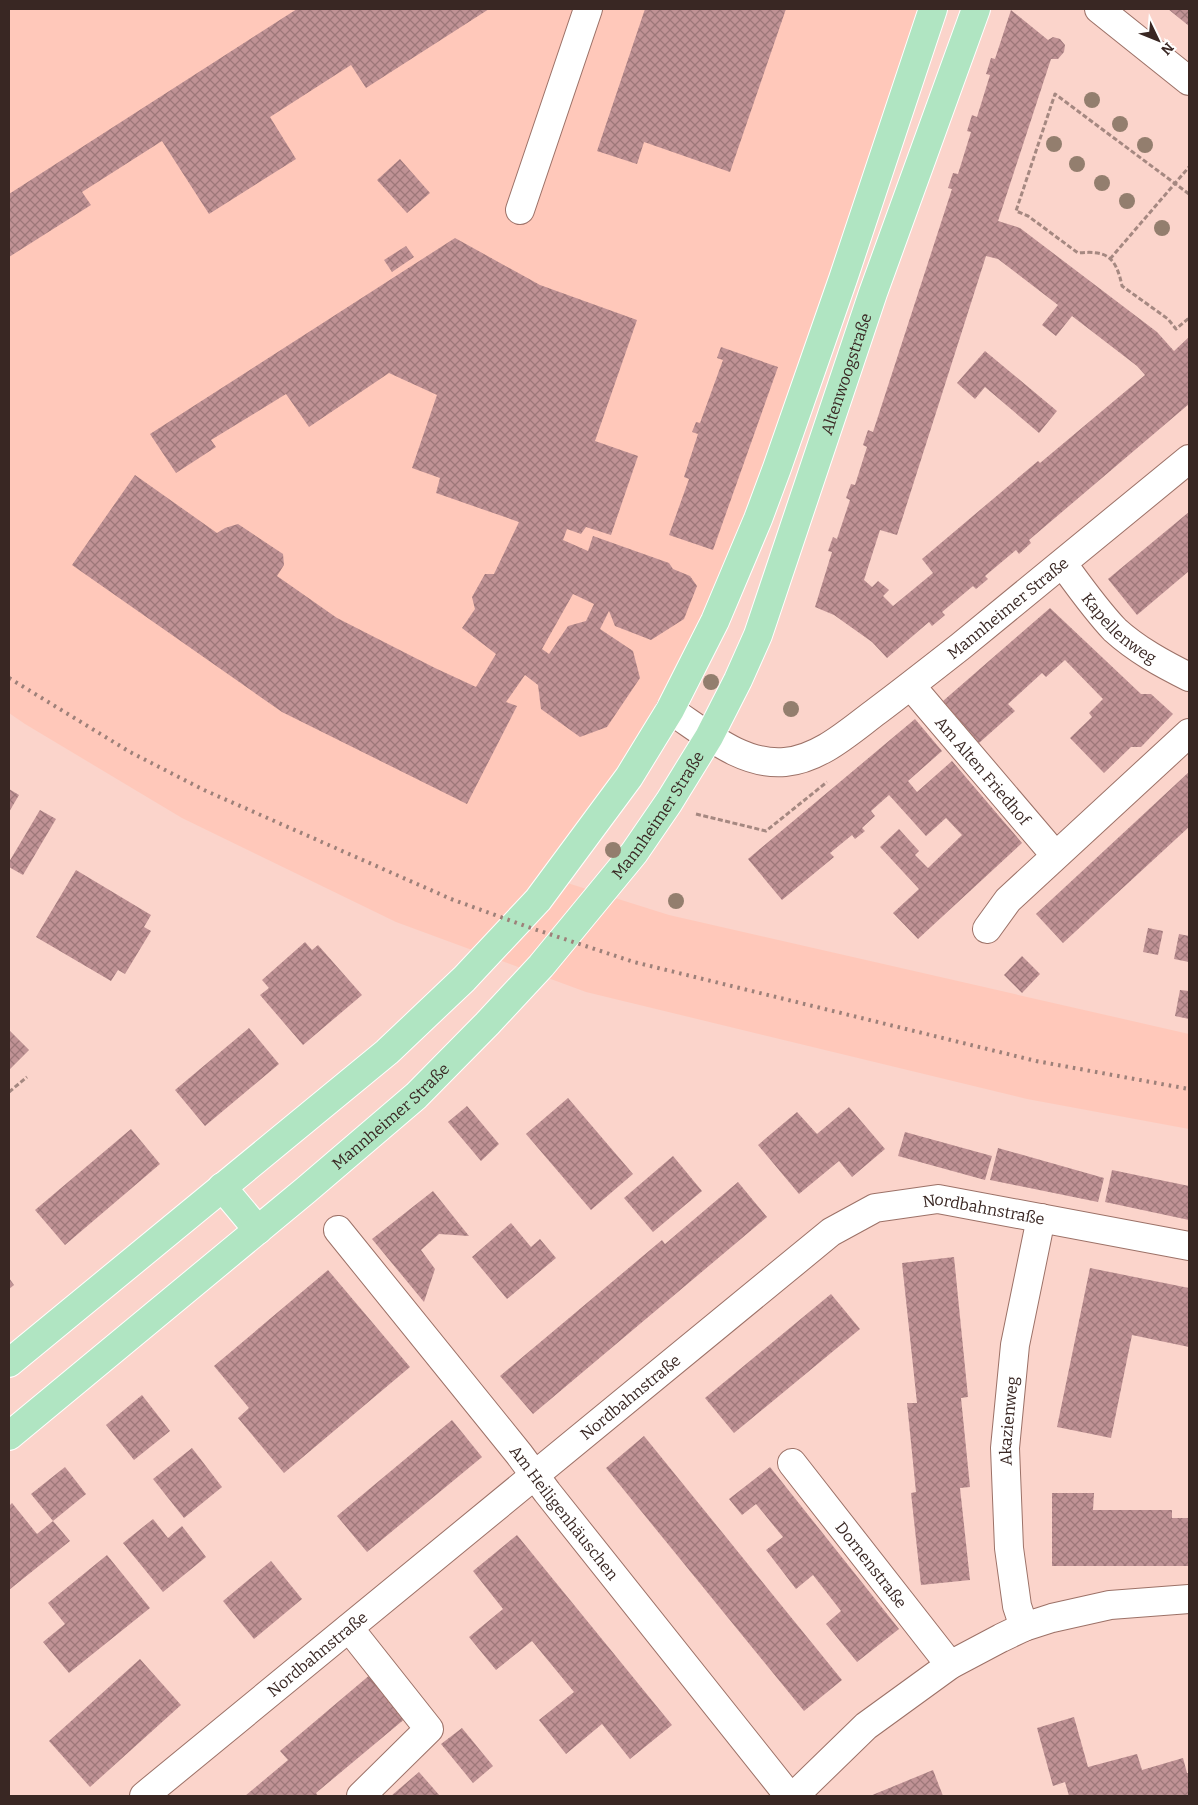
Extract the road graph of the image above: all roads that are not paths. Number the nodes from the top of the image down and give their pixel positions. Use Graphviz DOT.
graph roads {
  1 [pos="588,9"];
  2 [pos="933,9"];
  3 [pos="976,9"];
  4 [pos="1099,9"];
  5 [pos="1189,81"];
  6 [pos="520,210"];
  7 [pos="1189,459"];
  8 [pos="1063,564"];
  9 [pos="1189,677"];
  10 [pos="911,686"];
  11 [pos="670,710"];
  12 [pos="1189,734"];
  13 [pos="709,737"];
  14 [pos="1055,855"];
  15 [pos="987,929"];
  16 [pos="222,1187"];
  17 [pos="1042,1218"];
  18 [pos="258,1230"];
  19 [pos="338,1230"];
  20 [pos="1189,1246"];
  21 [pos="9,1363"];
  22 [pos="9,1436"];
  23 [pos="792,1463"];
  24 [pos="534,1475"];
  25 [pos="1189,1598"];
  26 [pos="1024,1627"];
  27 [pos="349,1628"];
  28 [pos="950,1665"];
  29 [pos="144,1796"];
  30 [pos="361,1796"];
  31 [pos="789,1796"];
  32 [pos="794,1796"];
  1 -- 6 [label="street"];
  2 -- 11 [label="main road, Altenwoogstraße"];
  3 -- 13 [label="main road, Altenwoogstraße"];
  4 -- 5 [label="street"];
  7 -- 8 [label="street, Mannheimer Straße"];
  8 -- 9 [label="street, Kapellenweg"];
  8 -- 10 [label="street, Mannheimer Straße"];
  10 -- 13 [label="street, Mannheimer Straße"];
  10 -- 14 [label="street, Am Alten Friedhof"];
  11 -- 13 [label="street, Mannheimer Straße"];
  11 -- 16 [label="main road"];
  12 -- 14 [label="street"];
  13 -- 18 [label="main road, Mannheimer Straße"];
  14 -- 15 [label="street"];
  16 -- 18 [label="main road"];
  16 -- 21 [label="main road"];
  17 -- 20 [label="street, Nordbahnstraße"];
  17 -- 24 [label="street, Nordbahnstraße"];
  17 -- 26 [label="street, Akazienweg"];
  18 -- 22 [label="main road, Mannheimer Straße"];
  19 -- 24 [label="street, Am Heiligenhäuschen"];
  23 -- 28 [label="street, Dornenstraße"];
  24 -- 27 [label="street, Nordbahnstraße"];
  24 -- 31 [label="street, Am Heiligenhäuschen"];
  25 -- 26 [label="street"];
  26 -- 28 [label="street"];
  27 -- 29 [label="street, Nordbahnstraße"];
  27 -- 30 [label="street"];
  28 -- 32 [label="street"];
}
